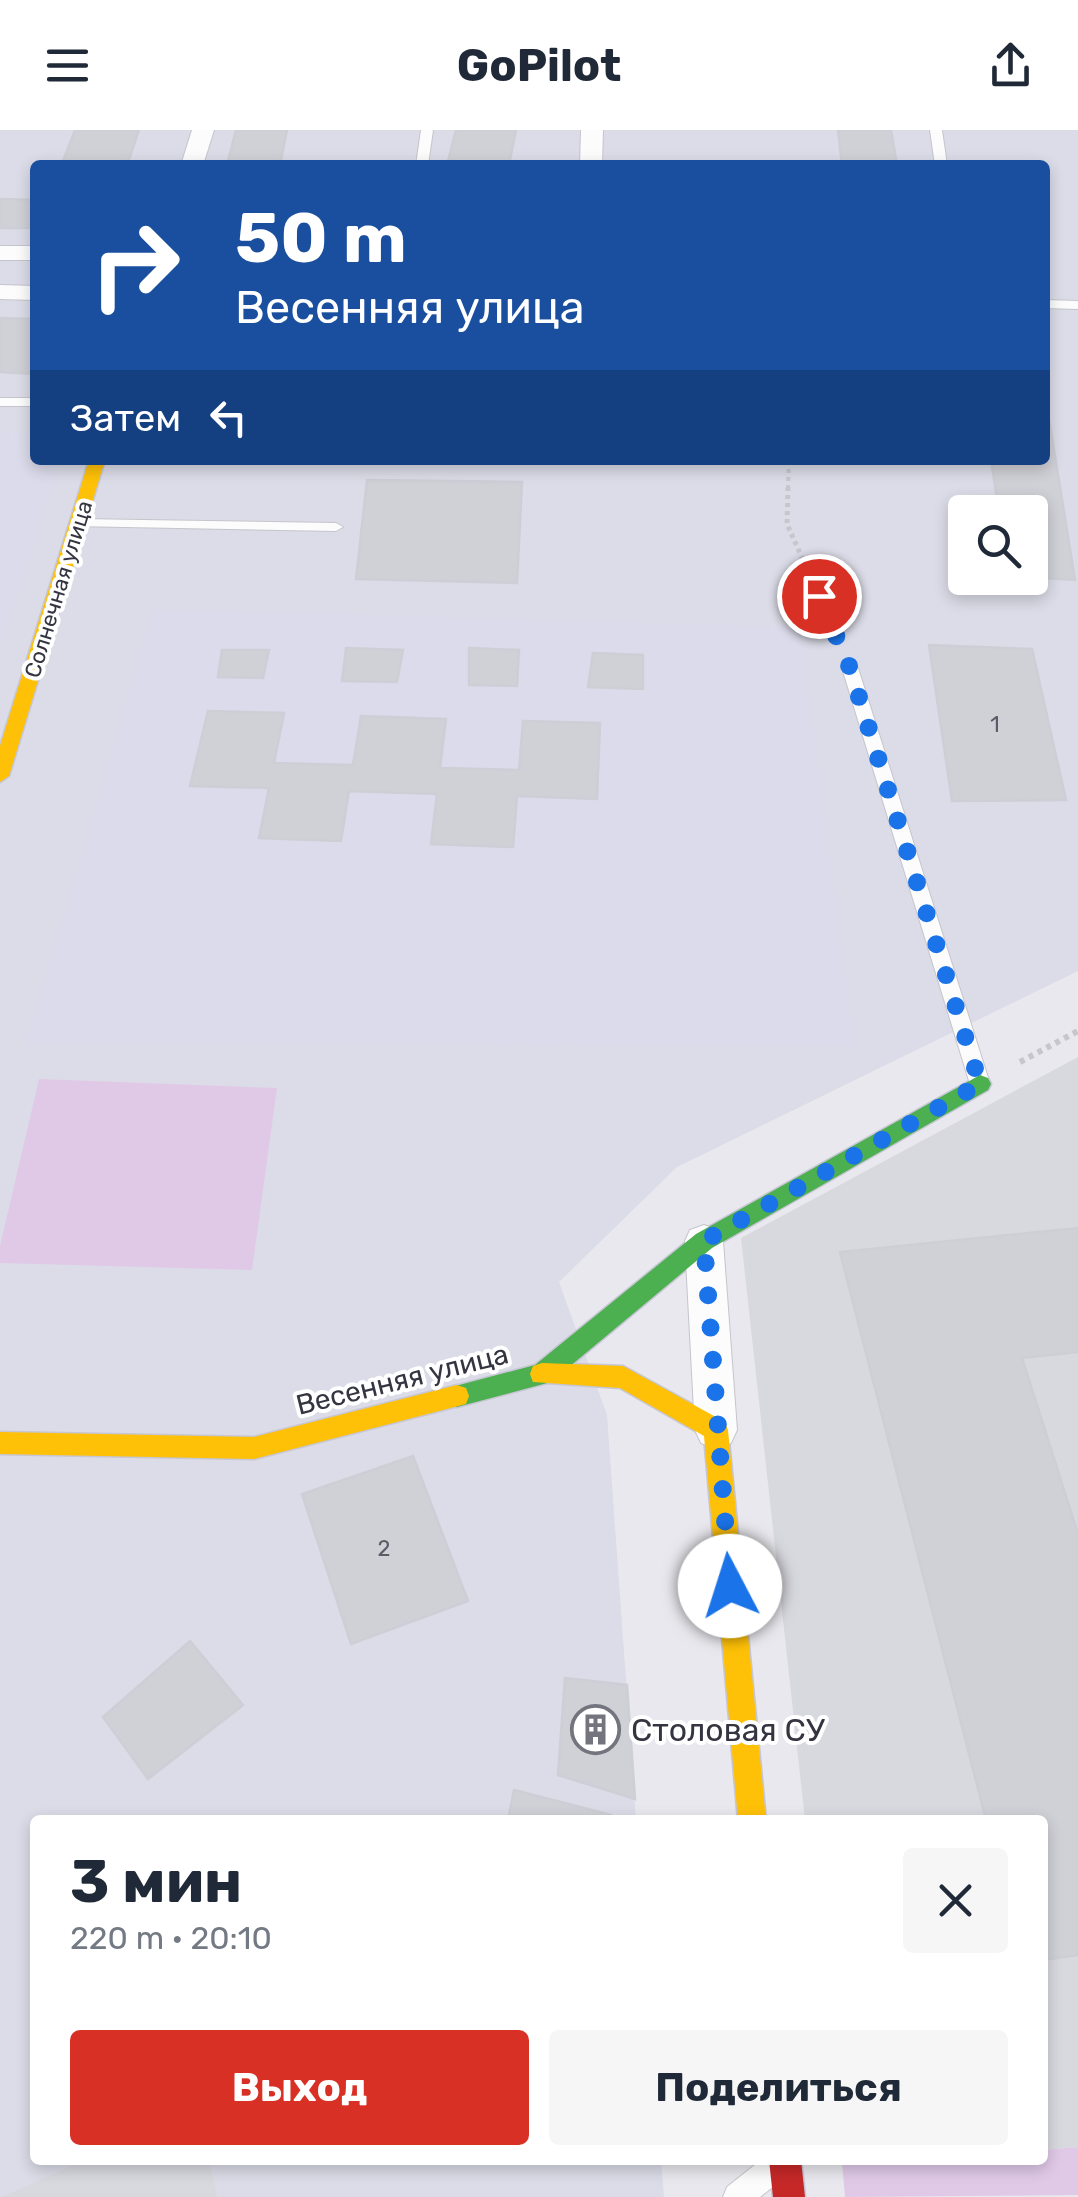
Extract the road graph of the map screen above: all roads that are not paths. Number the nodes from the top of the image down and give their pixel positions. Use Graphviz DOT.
graph roads {
  1 [pos="203,130"];
  2 [pos="427,130"];
  3 [pos="592,130"];
  4 [pos="936,130"];
  5 [pos="194,160"];
  6 [pos="423,160"];
  7 [pos="591,160"];
  8 [pos="939,160"];
  9 [pos="0,253"];
  10 [pos="30,253"];
  11 [pos="0,292"];
  12 [pos="30,293"];
  13 [pos="1050,304"];
  14 [pos="1078,305"];
  15 [pos="0,402"];
  16 [pos="30,402"];
  17 [pos="96,465"];
  18 [pos="78,523"];
  19 [pos="336,527"];
  20 [pos="850,668"];
  21 [pos="0,776"];
  22 [pos="980,1084"];
  23 [pos="704,1241"];
  24 [pos="542,1374"];
  25 [pos="716,1430"];
  26 [pos="0,1443"];
  27 [pos="752,1815"];
  28 [pos="778,2165"];
  29 [pos="785,2165"];
  30 [pos="737,2197"];
  31 [pos="788,2197"];
  1 -- 5 [label="street"];
  2 -- 6 [label="lane"];
  3 -- 7 [label="street"];
  4 -- 8 [label="lane"];
  9 -- 10 [label="street"];
  11 -- 12 [label="street"];
  13 -- 14 [label="lane"];
  15 -- 16 [label="lane"];
  17 -- 18 [label="street, Солнечная улица"];
  18 -- 19 [label="lane"];
  18 -- 21 [label="street, Солнечная улица"];
  20 -- 22 [label="lane"];
  22 -- 23 [label="street, Весенняя улица"];
  23 -- 24 [label="street, Весенняя улица"];
  23 -- 25 [label="street"];
  24 -- 25 [label="street"];
  24 -- 26 [label="street, Весенняя улица"];
  25 -- 27 [label="street"];
  28 -- 30 [label="lane"];
  29 -- 31 [label="street"];
}
